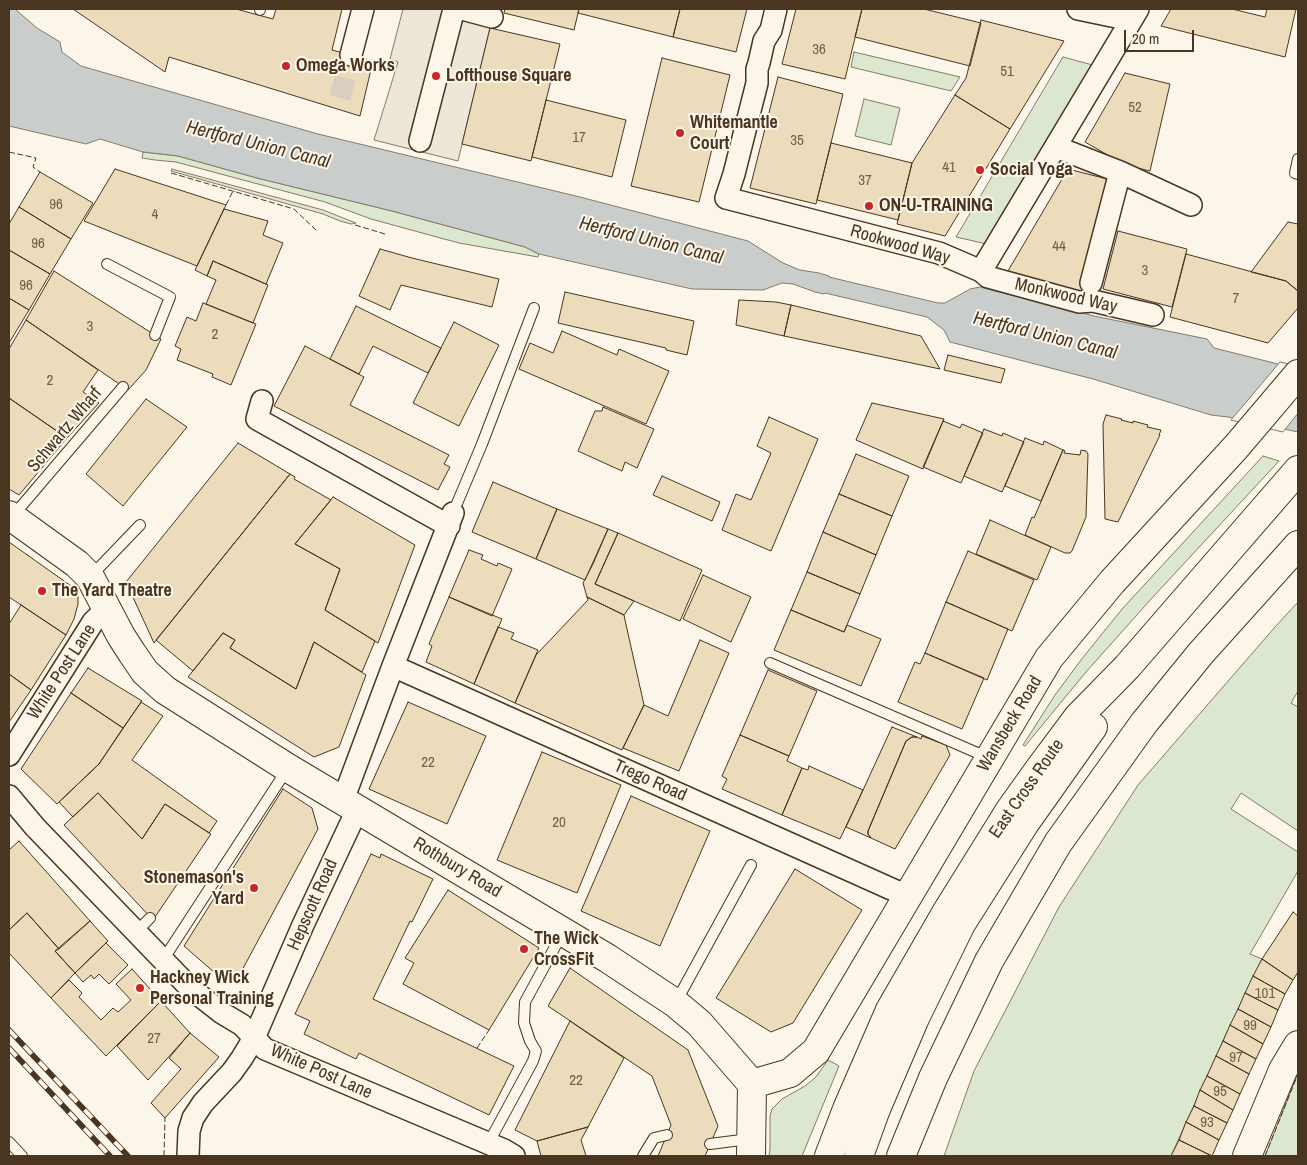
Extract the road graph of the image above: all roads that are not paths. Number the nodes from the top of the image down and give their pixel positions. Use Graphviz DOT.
graph roads {
  1 [pos="363,9"];
  2 [pos="454,9"];
  3 [pos="462,9"];
  4 [pos="776,9"];
  5 [pos="1078,9"];
  6 [pos="1134,15"];
  7 [pos="492,17"];
  8 [pos="351,55"];
  9 [pos="420,141"];
  10 [pos="1052,154"];
  11 [pos="1298,159"];
  12 [pos="1120,172"];
  13 [pos="1298,174"];
  14 [pos="1191,205"];
  15 [pos="107,264"];
  16 [pos="982,271"];
  17 [pos="1091,283"];
  18 [pos="534,308"];
  19 [pos="1153,315"];
  20 [pos="155,335"];
  21 [pos="1298,374"];
  22 [pos="123,386"];
  23 [pos="262,401"];
  24 [pos="1298,470"];
  25 [pos="10,516"];
  26 [pos="451,519"];
  27 [pos="140,525"];
  28 [pos="1298,545"];
  29 [pos="90,577"];
  30 [pos="108,610"];
  31 [pos="770,664"];
  32 [pos="393,666"];
  33 [pos="1127,667"];
  34 [pos="9,755"];
  35 [pos="990,758"];
  36 [pos="288,768"];
  37 [pos="9,796"];
  38 [pos="350,804"];
  39 [pos="751,865"];
  40 [pos="907,896"];
  41 [pos="563,932"];
  42 [pos="163,960"];
  43 [pos="675,1003"];
  44 [pos="254,1038"];
  45 [pos="1298,1045"];
  46 [pos="752,1084"];
  47 [pos="667,1136"];
  48 [pos="9,1142"];
  49 [pos="488,1144"];
  50 [pos="710,1144"];
  51 [pos="751,1147"];
  52 [pos="22,1156"];
  53 [pos="188,1156"];
  54 [pos="514,1156"];
  55 [pos="643,1156"];
  56 [pos="829,1156"];
  57 [pos="859,1156"];
  58 [pos="901,1156"];
  59 [pos="1246,1156"];
  1 -- 8 [label="street"];
  2 -- 9 [label="street"];
  3 -- 7 [label="street"];
  4 -- 16 [label="street, Rookwood Way"];
  5 -- 6 [label="street"];
  6 -- 10 [label="street"];
  10 -- 12 [label="street"];
  10 -- 16 [label="street"];
  11 -- 13 [label="lane"];
  12 -- 14 [label="street"];
  12 -- 17 [label="street"];
  15 -- 20 [label="lane"];
  16 -- 19 [label="street, Monkwood Way"];
  18 -- 26 [label="lane"];
  21 -- 35 [label="main road, Wansbeck Road"];
  22 -- 25 [label="lane, Schwartz Wharf"];
  23 -- 26 [label="street"];
  24 -- 33 [label="main road, East Cross Route"];
  25 -- 29 [label="main road, White Post Lane"];
  26 -- 32 [label="street, Hepscott Road"];
  27 -- 29 [label="lane"];
  28 -- 58 [label="main road"];
  29 -- 30 [label="main road, White Post Lane"];
  30 -- 34 [label="street, White Post Lane"];
  30 -- 36 [label="main road, Rothbury Road"];
  31 -- 35 [label="lane"];
  32 -- 38 [label="street, Hepscott Road"];
  32 -- 40 [label="street, Trego Road"];
  33 -- 56 [label="main road, East Cross Route"];
  33 -- 57 [label="main road"];
  35 -- 40 [label="main road, Wansbeck Road"];
  36 -- 38 [label="main road, Rothbury Road"];
  36 -- 42 [label="lane"];
  37 -- 42 [label="street, White Post Lane"];
  38 -- 41 [label="main road, Rothbury Road"];
  38 -- 44 [label="street, Hepscott Road"];
  39 -- 43 [label="lane"];
  40 -- 46 [label="main road, Wansbeck Road"];
  41 -- 43 [label="main road, Rothbury Road"];
  41 -- 49 [label="lane"];
  42 -- 44 [label="street, White Post Lane"];
  43 -- 46 [label="main road, Rothbury Road"];
  44 -- 49 [label="street, White Post Lane"];
  44 -- 53 [label="street, Hepscott Road"];
  45 -- 59 [label="main road"];
  46 -- 51 [label="main road"];
  47 -- 55 [label="lane"];
  48 -- 52 [label="lane"];
  49 -- 54 [label="street, White Post Lane"];
  50 -- 51 [label="lane"];
}
